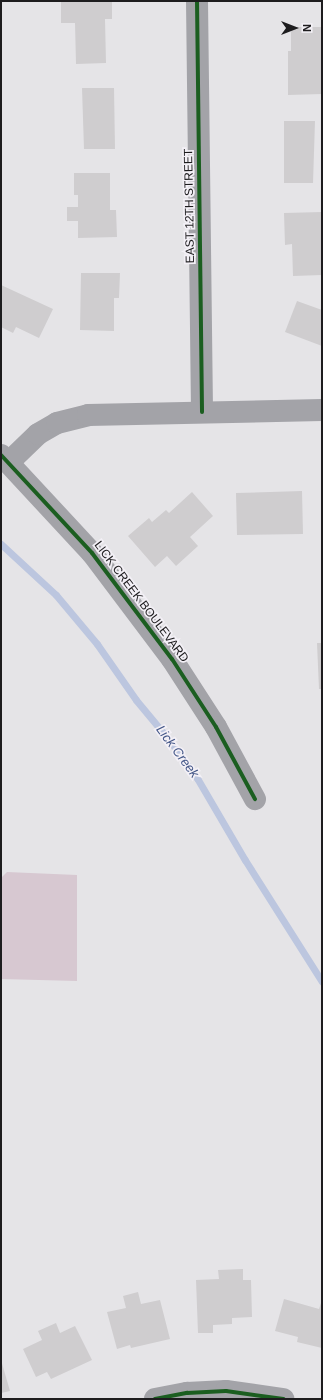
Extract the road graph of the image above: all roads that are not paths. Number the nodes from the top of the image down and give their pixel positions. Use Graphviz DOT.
graph roads {
  1 [pos="197,1"];
  2 [pos="322,410"];
  3 [pos="202,412"];
  4 [pos="5,459"];
  5 [pos="254,799"];
  6 [pos="155,1399"];
  7 [pos="283,1399"];
  1 -- 3 [label="street, EAST 12TH STREET"];
  2 -- 3 [label="street"];
  3 -- 4 [label="street"];
  4 -- 5 [label="street, LICK CREEK BOULEVARD"];
  6 -- 7 [label="street"];
}
